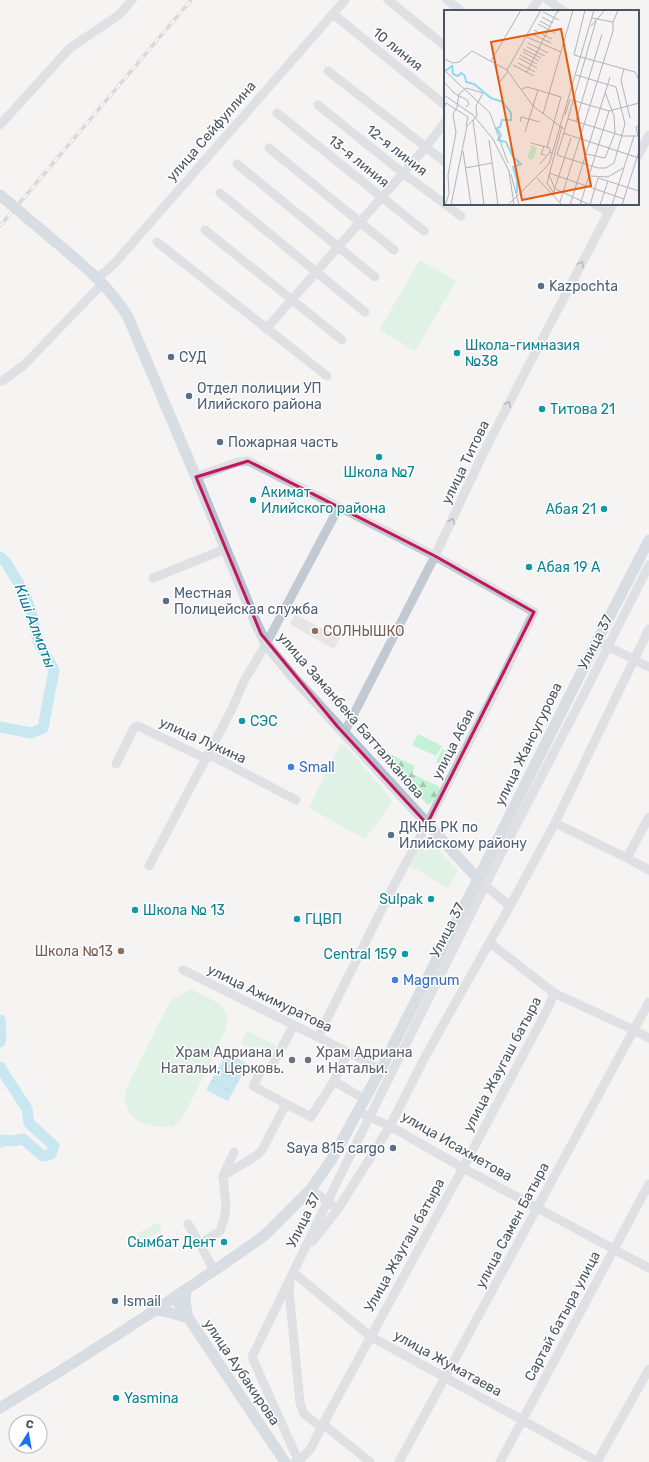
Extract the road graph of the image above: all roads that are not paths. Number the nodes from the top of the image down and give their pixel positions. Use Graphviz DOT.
graph roads {
  1 [pos="132,0"];
  2 [pos="345,0"];
  3 [pos="388,0"];
  4 [pos="448,0"];
  5 [pos="539,0"];
  6 [pos="548,0"];
  7 [pos="461,10"];
  8 [pos="531,10"];
  9 [pos="562,10"];
  10 [pos="333,14"];
  11 [pos="444,45"];
  12 [pos="328,71"];
  13 [pos="444,104"];
  14 [pos="318,105"];
  15 [pos="277,113"];
  16 [pos="444,123"];
  17 [pos="0,125"];
  18 [pos="649,135"];
  19 [pos="426,147"];
  20 [pos="269,148"];
  21 [pos="639,154"];
  22 [pos="444,161"];
  23 [pos="237,164"];
  24 [pos="403,173"];
  25 [pos="220,193"];
  26 [pos="0,195"];
  27 [pos="381,197"];
  28 [pos="444,203"];
  29 [pos="446,205"];
  30 [pos="600,205"];
  31 [pos="611,208"];
  32 [pos="461,216"];
  33 [pos="359,223"];
  34 [pos="205,230"];
  35 [pos="424,232"];
  36 [pos="157,242"];
  37 [pos="337,246"];
  38 [pos="394,250"];
  39 [pos="315,272"];
  40 [pos="375,277"];
  41 [pos="100,281"];
  42 [pos="292,299"];
  43 [pos="365,312"];
  44 [pos="266,329"];
  45 [pos="342,340"];
  46 [pos="327,376"];
  47 [pos="2,381"];
  48 [pos="196,477"];
  49 [pos="339,507"];
  50 [pos="649,540"];
  51 [pos="225,549"];
  52 [pos="435,556"];
  53 [pos="649,565"];
  54 [pos="153,578"];
  55 [pos="649,629"];
  56 [pos="597,641"];
  57 [pos="266,644"];
  58 [pos="633,660"];
  59 [pos="649,667"];
  60 [pos="344,733"];
  61 [pos="207,756"];
  62 [pos="116,764"];
  63 [pos="296,800"];
  64 [pos="649,817"];
  65 [pos="555,823"];
  66 [pos="428,824"];
  67 [pos="627,858"];
  68 [pos="149,866"];
  69 [pos="649,870"];
  70 [pos="478,879"];
  71 [pos="510,906"];
  72 [pos="490,943"];
  73 [pos="183,970"];
  74 [pos="554,993"];
  75 [pos="649,1002"];
  76 [pos="294,1025"];
  77 [pos="634,1030"];
  78 [pos="318,1037"];
  79 [pos="649,1038"];
  80 [pos="348,1052"];
  81 [pos="381,1069"];
  82 [pos="334,1082"];
  83 [pos="364,1099"];
  84 [pos="286,1104"];
  85 [pos="358,1112"];
  86 [pos="390,1126"];
  87 [pos="234,1152"];
  88 [pos="463,1168"];
  89 [pos="223,1176"];
  90 [pos="649,1184"];
  91 [pos="311,1189"];
  92 [pos="537,1208"];
  93 [pos="338,1210"];
  94 [pos="188,1224"];
  95 [pos="200,1244"];
  96 [pos="615,1249"];
  97 [pos="649,1268"];
  98 [pos="214,1271"];
  99 [pos="294,1273"];
  100 [pos="186,1290"];
  101 [pos="174,1298"];
  102 [pos="155,1310"];
  103 [pos="188,1318"];
  104 [pos="370,1336"];
  105 [pos="649,1369"];
  106 [pos="446,1378"];
  107 [pos="0,1408"];
  108 [pos="522,1420"];
  109 [pos="322,1425"];
  110 [pos="285,1462"];
  111 [pos="295,1462"];
  112 [pos="299,1462"];
  113 [pos="370,1462"];
  114 [pos="400,1462"];
  115 [pos="500,1462"];
  116 [pos="598,1462"];
  1 -- 17 [label="street"];
  2 -- 10 [label="street, улица Сейфуллина"];
  3 -- 11 [label="street"];
  4 -- 7 [label="street"];
  5 -- 8 [label="street"];
  6 -- 9 [label="street"];
  10 -- 13 [label="street, 10 линия"];
  10 -- 41 [label="street, улица Сейфуллина"];
  12 -- 19 [label="street"];
  14 -- 24 [label="street, 12-я линия"];
  15 -- 27 [label="street, 13-я линия"];
  16 -- 19 [label="street"];
  18 -- 21 [label="street"];
  19 -- 22 [label="street"];
  19 -- 24 [label="street"];
  20 -- 33 [label="street"];
  23 -- 37 [label="street"];
  24 -- 27 [label="street"];
  24 -- 28 [label="street, 12-я линия"];
  25 -- 39 [label="street"];
  26 -- 41 [label="main road, улица Заманбека Батталханова, bridge"];
  27 -- 33 [label="street"];
  27 -- 35 [label="street, 13-я линия"];
  29 -- 32 [label="street, 12-я линия"];
  30 -- 31 [label="street"];
  52 -- 31 [label="street, улица Титова, one-way"];
  33 -- 37 [label="street"];
  33 -- 38 [label="street"];
  34 -- 42 [label="street"];
  36 -- 44 [label="street"];
  37 -- 39 [label="street"];
  37 -- 40 [label="street"];
  39 -- 42 [label="street"];
  39 -- 43 [label="street"];
  41 -- 47 [label="street, улица Сейфуллина"];
  41 -- 48 [label="main road, улица Заманбека Батталханова"];
  42 -- 44 [label="street"];
  42 -- 45 [label="street"];
  44 -- 46 [label="street"];
  48 -- 49 [label="street"];
  48 -- 51 [label="main road, улица Заманбека Батталханова"];
  49 -- 52 [label="street"];
  49 -- 57 [label="street"];
  50 -- 56 [label="main road, улица Жансугурова"];
  51 -- 54 [label="street"];
  51 -- 57 [label="main road, улица Заманбека Батталханова"];
  52 -- 60 [label="street, улица Титова"];
  52 -- 66 [label="street, улица Абая"];
  53 -- 112 [label="street, Улица 37"];
  55 -- 58 [label="street, улица Исахметова"];
  56 -- 58 [label="street"];
  56 -- 70 [label="main road, улица Жансугурова"];
  57 -- 60 [label="main road, улица Заманбека Батталханова"];
  57 -- 61 [label="street"];
  58 -- 59 [label="street"];
  58 -- 65 [label="street, улица Исахметова"];
  60 -- 66 [label="main road, улица Заманбека Батталханова"];
  61 -- 62 [label="street, улица Лукина"];
  61 -- 63 [label="street, улица Лукина"];
  61 -- 68 [label="street"];
  64 -- 67 [label="street"];
  65 -- 67 [label="street"];
  65 -- 71 [label="street, улица Исахметова"];
  66 -- 70 [label="main road, улица Заманбека Батталханова"];
  66 -- 78 [label="street, улица Абая"];
  67 -- 69 [label="street"];
  70 -- 71 [label="street"];
  70 -- 81 [label="main road, улица Жансугурова"];
  71 -- 72 [label="street, улица Исахметова"];
  72 -- 74 [label="street"];
  72 -- 86 [label="street, улица Исахметова"];
  73 -- 76 [label="street, улица Ажимуратова"];
  74 -- 77 [label="street"];
  74 -- 88 [label="street, улица Жаугаш батыра"];
  75 -- 77 [label="street, улица Самен Батыра"];
  76 -- 78 [label="street, улица Ажимуратова"];
  76 -- 84 [label="street"];
  77 -- 79 [label="street"];
  77 -- 92 [label="street, улица Самен Батыра"];
  78 -- 80 [label="street, улица Ажимуратова"];
  80 -- 81 [label="street, улица Ажимуратова"];
  80 -- 82 [label="street"];
  81 -- 83 [label="main road, улица Жансугурова"];
  82 -- 83 [label="street"];
  82 -- 84 [label="street"];
  83 -- 85 [label="main road, улица Жансугурова"];
  84 -- 89 [label="street"];
  85 -- 86 [label="street"];
  85 -- 91 [label="main road, улица Жансугурова"];
  86 -- 88 [label="street, улица Исахметова"];
  86 -- 93 [label="street"];
  87 -- 89 [label="street"];
  88 -- 92 [label="street, улица Исахметова"];
  88 -- 104 [label="street, Улица Жаугаш батыра"];
  89 -- 95 [label="street"];
  90 -- 96 [label="street, Сартай батыра улица"];
  91 -- 93 [label="street"];
  91 -- 98 [label="main road, улица Жансугурова"];
  92 -- 96 [label="street, улица Исахметова"];
  92 -- 106 [label="street, улица Самен Батыра"];
  93 -- 99 [label="street"];
  94 -- 95 [label="street"];
  95 -- 98 [label="street"];
  96 -- 97 [label="street, улица Исахметова"];
  96 -- 108 [label="street, Сартай батыра улица"];
  98 -- 100 [label="main road, улица Жансугурова"];
  99 -- 104 [label="street, улица Жуматаева"];
  99 -- 109 [label="street"];
  100 -- 101 [label="main road, улица Жансугурова"];
  100 -- 103 [label="main road"];
  101 -- 102 [label="main road, улица Жансугурова"];
  101 -- 103 [label="main road, улица Аубакирова"];
  102 -- 103 [label="main road"];
  102 -- 107 [label="main road, улица Жансугурова"];
  103 -- 110 [label="main road, улица Аубакирова"];
  104 -- 106 [label="street, улица Жуматаева"];
  104 -- 109 [label="street"];
  105 -- 116 [label="street"];
  106 -- 108 [label="street, улица Жуматаева"];
  106 -- 114 [label="street, улица Самен Батыра"];
  108 -- 115 [label="street, Сартай батыра улица"];
  108 -- 116 [label="street, улица Жуматаева"];
  109 -- 111 [label="street"];
  109 -- 113 [label="street"];
}
